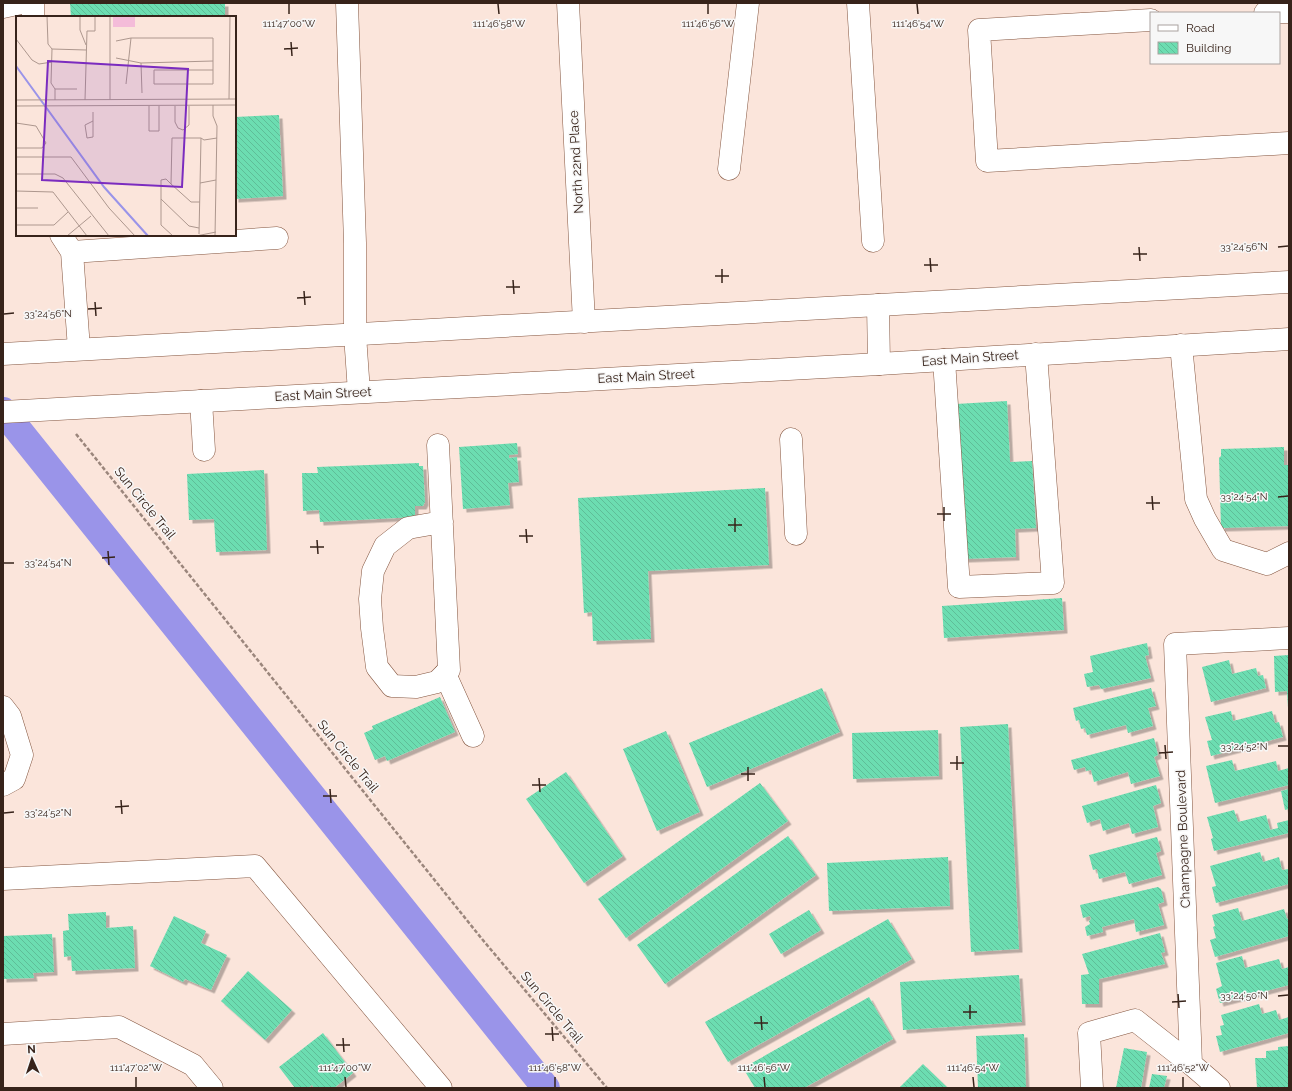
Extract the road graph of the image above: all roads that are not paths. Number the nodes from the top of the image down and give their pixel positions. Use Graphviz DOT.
graph roads {
  1 [pos="21,3"];
  2 [pos="33,3"];
  3 [pos="347,3"];
  4 [pos="568,3"];
  5 [pos="748,3"];
  6 [pos="858,3"];
  7 [pos="3,7"];
  8 [pos="34,16"];
  9 [pos="1150,20"];
  10 [pos="1289,143"];
  11 [pos="729,169"];
  12 [pos="277,238"];
  13 [pos="873,241"];
  14 [pos="67,244"];
  15 [pos="1289,282"];
  16 [pos="878,305"];
  17 [pos="584,322"];
  18 [pos="355,335"];
  19 [pos="1289,339"];
  20 [pos="1182,345"];
  21 [pos="79,349"];
  22 [pos="3,354"];
  23 [pos="1036,354"];
  24 [pos="944,360"];
  25 [pos="879,364"];
  26 [pos="359,392"];
  27 [pos="201,401"];
  28 [pos="3,412"];
  29 [pos="791,439"];
  30 [pos="438,445"];
  31 [pos="204,450"];
  32 [pos="442,522"];
  33 [pos="796,534"];
  34 [pos="1289,553"];
  35 [pos="1289,638"];
  36 [pos="445,674"];
  37 [pos="3,706"];
  38 [pos="473,736"];
  39 [pos="3,785"];
  40 [pos="3,879"];
  41 [pos="3,1034"];
  42 [pos="1191,1064"];
  43 [pos="212,1088"];
  44 [pos="441,1088"];
  45 [pos="1092,1088"];
  46 [pos="1219,1088"];
  1 -- 7 [label="main road"];
  2 -- 8 [label="main road"];
  3 -- 18 [label="main road"];
  4 -- 17 [label="main road, North 22nd Place"];
  5 -- 11 [label="main road"];
  6 -- 13 [label="main road"];
  9 -- 10 [label="main road"];
  12 -- 14 [label="main road"];
  14 -- 21 [label="main road"];
  15 -- 16 [label="main road"];
  16 -- 17 [label="main road"];
  16 -- 25 [label="main road"];
  17 -- 18 [label="main road"];
  18 -- 21 [label="main road"];
  18 -- 26 [label="main road"];
  19 -- 20 [label="main road, East Main Street"];
  20 -- 23 [label="main road, East Main Street"];
  20 -- 34 [label="main road"];
  21 -- 22 [label="main road"];
  23 -- 24 [label="main road, East Main Street"];
  23 -- 24 [label="main road"];
  24 -- 25 [label="main road, East Main Street"];
  25 -- 26 [label="main road, East Main Street"];
  26 -- 27 [label="main road, East Main Street"];
  27 -- 28 [label="main road, East Main Street"];
  27 -- 31 [label="main road"];
  29 -- 33 [label="main road"];
  30 -- 32 [label="main road"];
  32 -- 36 [label="main road"];
  32 -- 36 [label="main road"];
  35 -- 42 [label="main road, Champagne Boulevard"];
  36 -- 38 [label="main road"];
  37 -- 39 [label="main road"];
  40 -- 44 [label="main road"];
  41 -- 43 [label="main road"];
  42 -- 45 [label="main road"];
  42 -- 46 [label="main road"];
}
